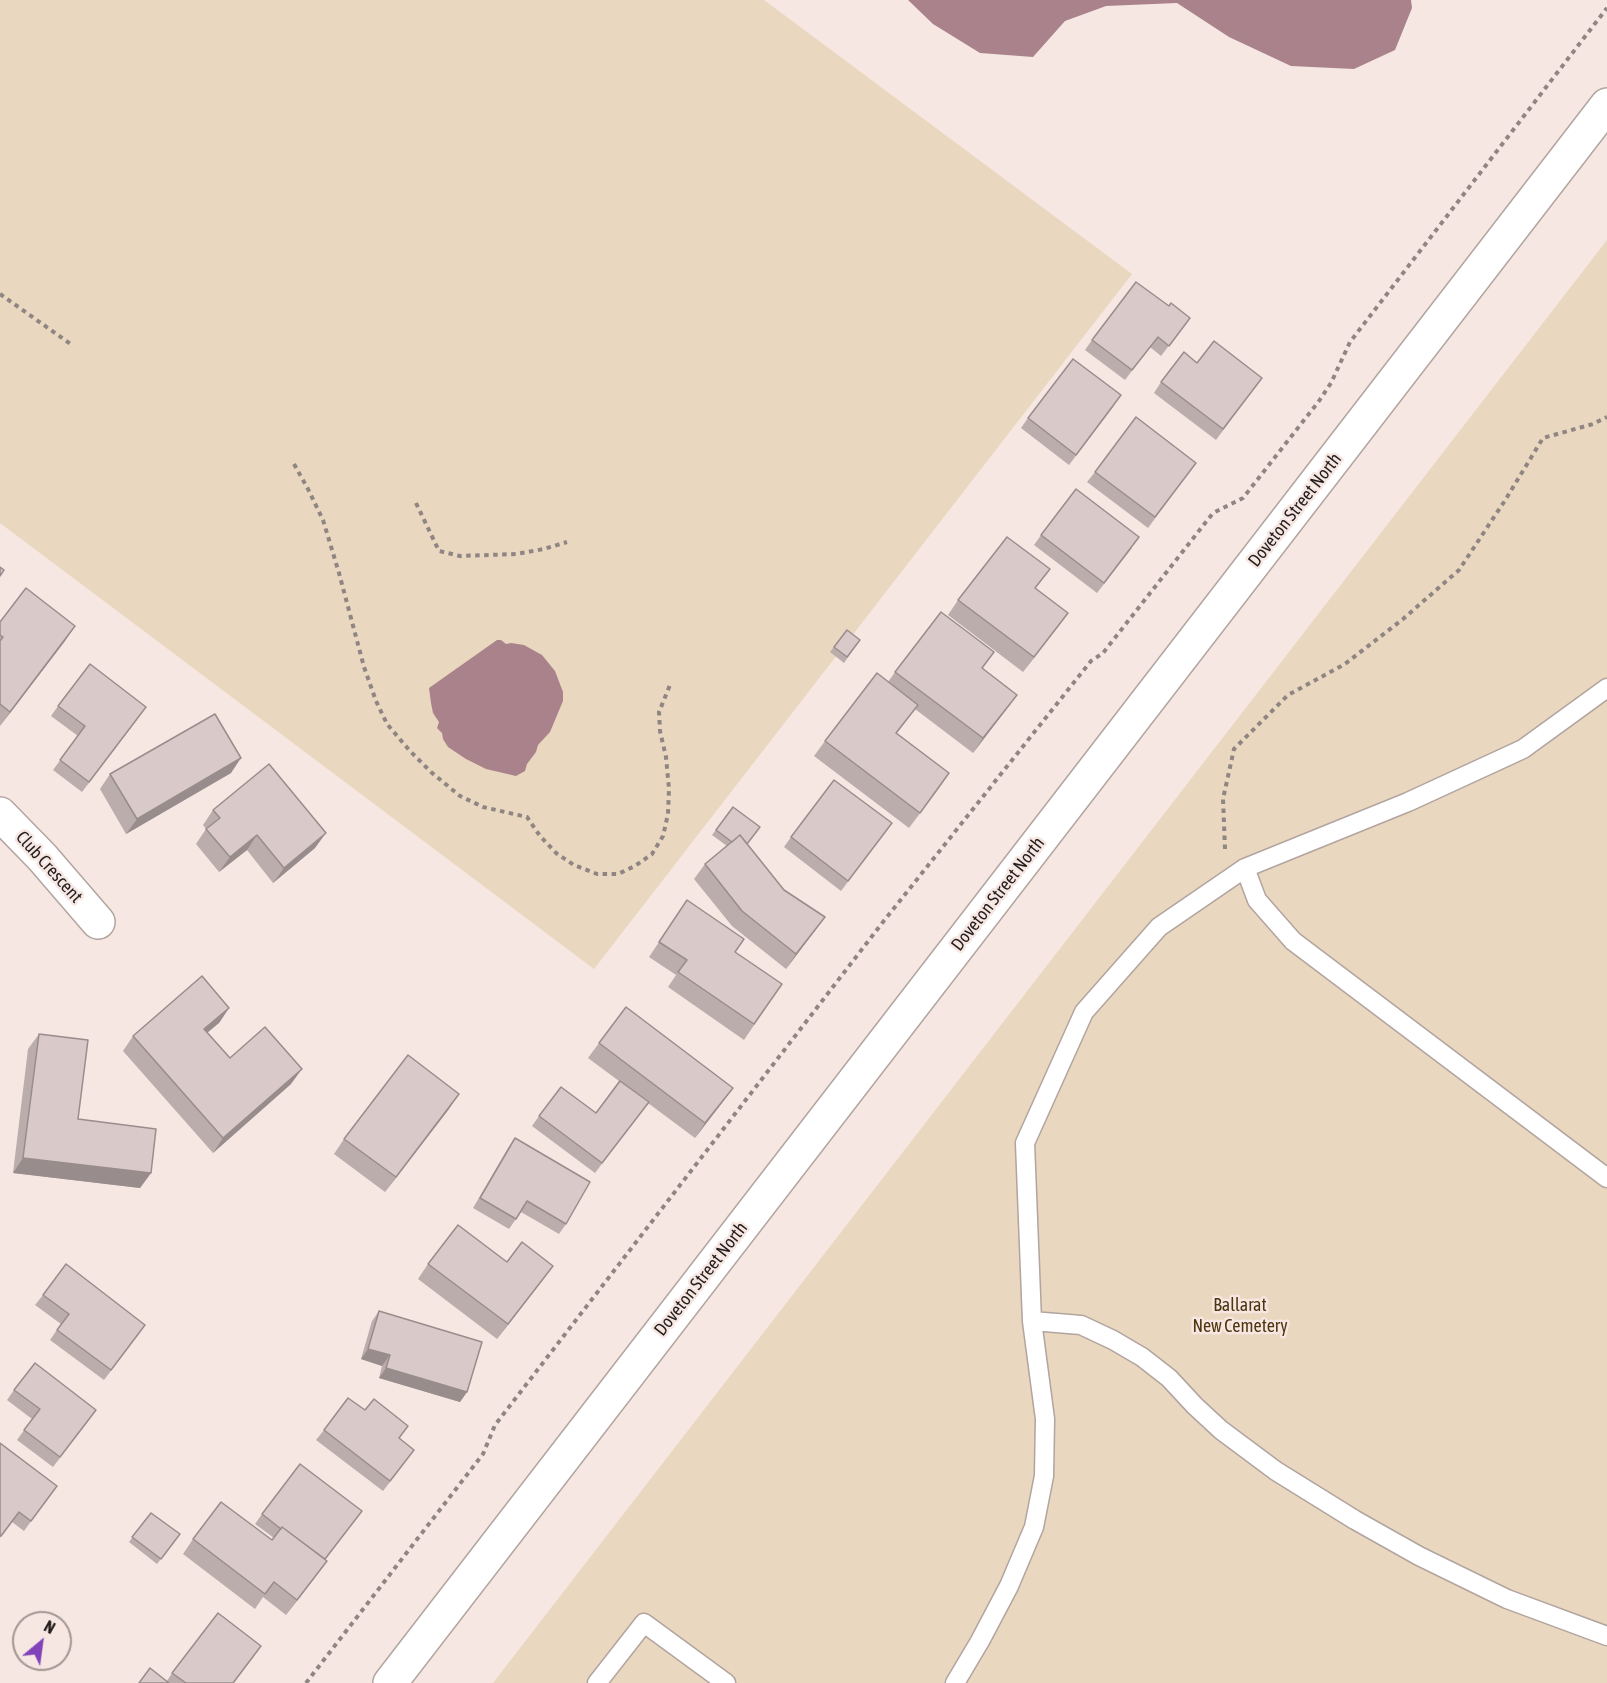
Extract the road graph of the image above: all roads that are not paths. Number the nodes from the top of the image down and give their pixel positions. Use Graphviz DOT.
graph roads {
  1 [pos="1607,105"];
  2 [pos="1607,688"];
  3 [pos="0,814"];
  4 [pos="1245,868"];
  5 [pos="98,922"];
  6 [pos="1607,1178"];
  7 [pos="1032,1321"];
  8 [pos="1607,1636"];
  9 [pos="390,1683"];
  10 [pos="597,1683"];
  11 [pos="726,1683"];
  12 [pos="955,1683"];
  1 -- 9 [label="street, Doveton Street North"];
  2 -- 4 [label="lane"];
  3 -- 5 [label="street, Club Crescent"];
  4 -- 6 [label="lane"];
  4 -- 7 [label="lane"];
  7 -- 8 [label="lane"];
  7 -- 12 [label="lane"];
  10 -- 11 [label="lane"];
}
